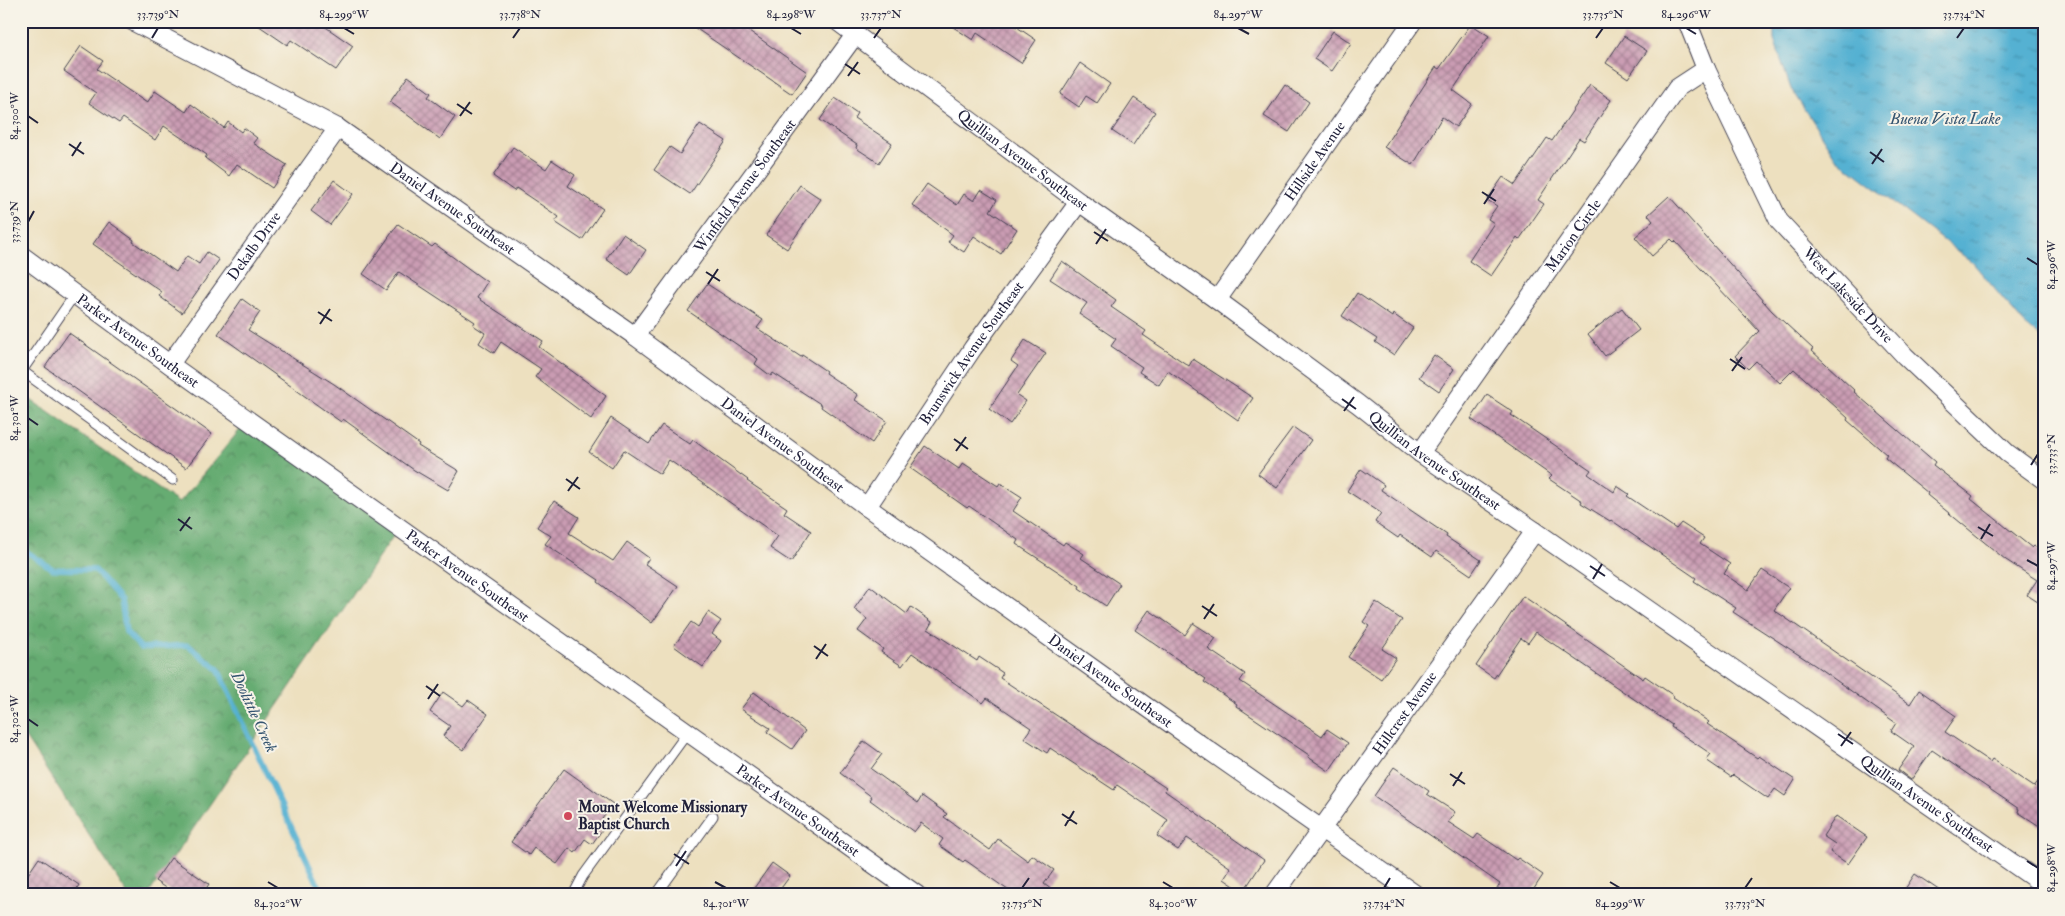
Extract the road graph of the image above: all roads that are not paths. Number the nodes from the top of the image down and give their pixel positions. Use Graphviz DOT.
graph roads {
  1 [pos="132,21"];
  2 [pos="837,21"];
  3 [pos="1413,21"];
  4 [pos="1687,21"];
  5 [pos="855,34"];
  6 [pos="1706,69"];
  7 [pos="338,128"];
  8 [pos="1079,202"];
  9 [pos="21,254"];
  10 [pos="75,294"];
  11 [pos="1217,300"];
  12 [pos="635,336"];
  13 [pos="170,364"];
  14 [pos="22,370"];
  15 [pos="1420,453"];
  16 [pos="173,480"];
  17 [pos="2044,480"];
  18 [pos="867,507"];
  19 [pos="1535,530"];
  20 [pos="688,732"];
  21 [pos="713,816"];
  22 [pos="1322,828"];
  23 [pos="2044,885"];
  24 [pos="573,895"];
  25 [pos="656,895"];
  26 [pos="917,895"];
  27 [pos="1274,895"];
  28 [pos="1416,895"];
  1 -- 7 [label="street, Daniel Avenue Southeast"];
  2 -- 5 [label="street, Quillian Avenue Southeast"];
  3 -- 11 [label="street, Hillside Avenue"];
  4 -- 6 [label="street"];
  5 -- 8 [label="street, Quillian Avenue Southeast"];
  5 -- 12 [label="street, Winfield Avenue Southeast"];
  6 -- 15 [label="street, Marion Circle"];
  6 -- 17 [label="street, West Lakeside Drive"];
  7 -- 12 [label="street, Daniel Avenue Southeast"];
  7 -- 13 [label="street, Dekalb Drive"];
  8 -- 11 [label="street, Quillian Avenue Southeast"];
  8 -- 18 [label="street, Brunswick Avenue Southeast"];
  9 -- 10 [label="street, Parker Avenue Southeast"];
  10 -- 13 [label="street, Parker Avenue Southeast"];
  10 -- 14 [label="lane"];
  11 -- 15 [label="street, Quillian Avenue Southeast"];
  12 -- 18 [label="street, Daniel Avenue Southeast"];
  13 -- 20 [label="street, Parker Avenue Southeast"];
  14 -- 16 [label="lane"];
  15 -- 19 [label="street, Quillian Avenue Southeast"];
  18 -- 22 [label="street, Daniel Avenue Southeast"];
  19 -- 22 [label="street, Hillcrest Avenue"];
  19 -- 23 [label="street, Quillian Avenue Southeast"];
  20 -- 24 [label="lane"];
  20 -- 26 [label="street, Parker Avenue Southeast"];
  21 -- 25 [label="lane"];
  22 -- 27 [label="street, Hillcrest Avenue"];
  22 -- 28 [label="street, Daniel Avenue Southeast"];
}
